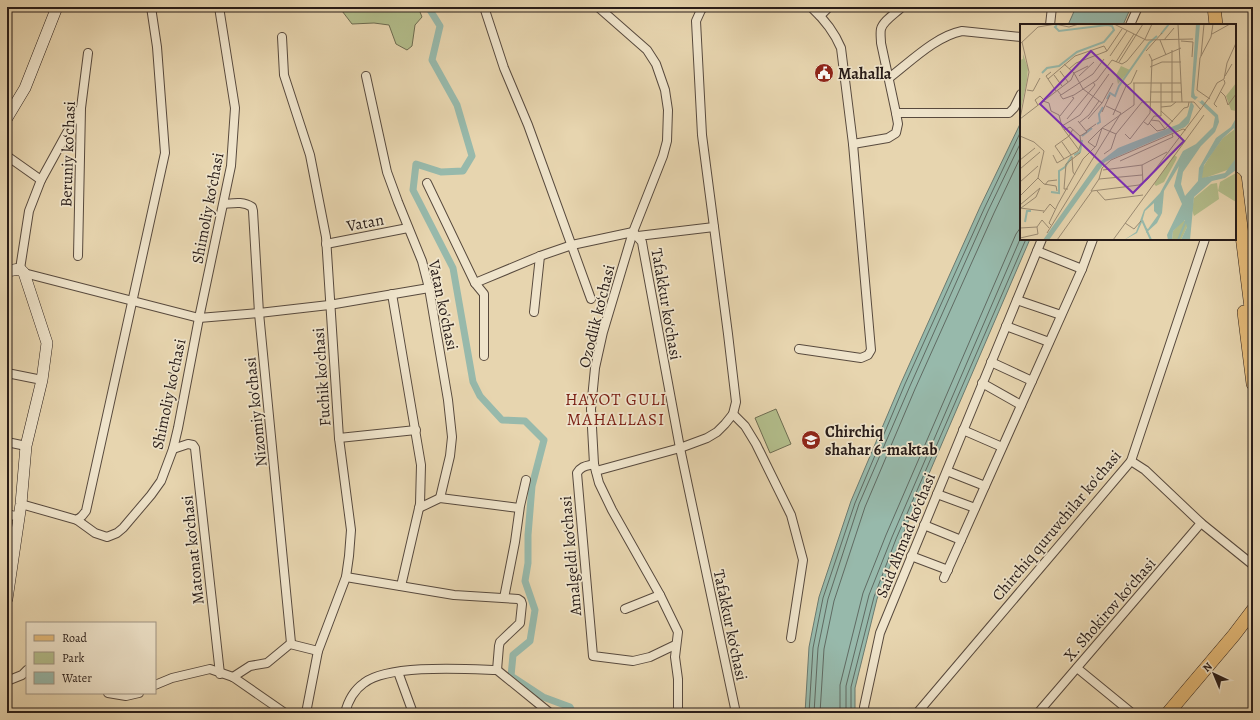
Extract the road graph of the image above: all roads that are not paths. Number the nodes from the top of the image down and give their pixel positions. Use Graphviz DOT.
graph roads {
  1 [pos="57,7"];
  2 [pos="151,7"];
  3 [pos="219,7"];
  4 [pos="484,7"];
  5 [pos="598,7"];
  6 [pos="704,7"];
  7 [pos="811,7"];
  8 [pos="829,7"];
  9 [pos="902,7"];
  10 [pos="1052,7"];
  11 [pos="1138,7"];
  12 [pos="1207,7"];
  13 [pos="1214,7"];
  14 [pos="820,16"];
  15 [pos="1050,24"];
  16 [pos="1130,24"];
  17 [pos="1208,24"];
  18 [pos="1216,24"];
  19 [pos="282,37"];
  20 [pos="1020,37"];
  21 [pos="88,53"];
  22 [pos="366,76"];
  23 [pos="889,78"];
  24 [pos="1020,96"];
  25 [pos="81,108"];
  26 [pos="896,113"];
  27 [pos="7,118"];
  28 [pos="852,144"];
  29 [pos="7,156"];
  30 [pos="41,180"];
  31 [pos="427,182"];
  32 [pos="1236,187"];
  33 [pos="224,204"];
  34 [pos="714,227"];
  35 [pos="408,228"];
  36 [pos="636,234"];
  37 [pos="1042,240"];
  38 [pos="1093,240"];
  39 [pos="1205,240"];
  40 [pos="1235,240"];
  41 [pos="326,244"];
  42 [pos="572,245"];
  43 [pos="1037,251"];
  44 [pos="78,256"];
  45 [pos="540,256"];
  46 [pos="1082,269"];
  47 [pos="7,271"];
  48 [pos="22,271"];
  49 [pos="475,283"];
  50 [pos="429,288"];
  51 [pos="392,294"];
  52 [pos="591,299"];
  53 [pos="1017,300"];
  54 [pos="132,301"];
  55 [pos="329,305"];
  56 [pos="534,312"];
  57 [pos="259,313"];
  58 [pos="1061,316"];
  59 [pos="199,318"];
  60 [pos="1253,324"];
  61 [pos="1006,326"];
  62 [pos="1049,342"];
  63 [pos="799,349"];
  64 [pos="484,356"];
  65 [pos="991,362"];
  66 [pos="7,373"];
  67 [pos="42,380"];
  68 [pos="1032,381"];
  69 [pos="982,383"];
  70 [pos="1253,384"];
  71 [pos="1021,405"];
  72 [pos="733,414"];
  73 [pos="416,430"];
  74 [pos="963,430"];
  75 [pos="339,438"];
  76 [pos="7,442"];
  77 [pos="26,446"];
  78 [pos="1002,447"];
  79 [pos="680,448"];
  80 [pos="172,449"];
  81 [pos="1131,461"];
  82 [pos="595,468"];
  83 [pos="947,470"];
  84 [pos="526,480"];
  85 [pos="985,486"];
  86 [pos="937,494"];
  87 [pos="440,498"];
  88 [pos="21,504"];
  89 [pos="419,508"];
  90 [pos="519,508"];
  91 [pos="975,508"];
  92 [pos="7,514"];
  93 [pos="19,517"];
  94 [pos="77,520"];
  95 [pos="1201,523"];
  96 [pos="924,525"];
  97 [pos="961,540"];
  98 [pos="911,556"];
  99 [pos="1253,565"];
  100 [pos="948,570"];
  101 [pos="346,577"];
  102 [pos="944,578"];
  103 [pos="401,586"];
  104 [pos="660,595"];
  105 [pos="504,598"];
  106 [pos="7,599"];
  107 [pos="625,609"];
  108 [pos="1253,610"];
  109 [pos="1253,624"];
  110 [pos="791,638"];
  111 [pos="291,643"];
  112 [pos="675,645"];
  113 [pos="318,651"];
  114 [pos="1077,668"];
  115 [pos="497,670"];
  116 [pos="26,671"];
  117 [pos="398,672"];
  118 [pos="220,674"];
  119 [pos="233,677"];
  120 [pos="7,681"];
  121 [pos="156,685"];
  122 [pos="114,694"];
  123 [pos="135,694"];
  124 [pos="285,713"];
  125 [pos="306,713"];
  126 [pos="345,713"];
  127 [pos="413,713"];
  128 [pos="550,713"];
  129 [pos="678,713"];
  130 [pos="736,713"];
  131 [pos="865,713"];
  132 [pos="917,713"];
  133 [pos="1038,713"];
  134 [pos="1132,713"];
  135 [pos="1168,713"];
  136 [pos="1179,713"];
  1 -- 27 [label="street"];
  2 -- 54 [label="street"];
  3 -- 33 [label="street, Shimoliy ko‘chasi"];
  4 -- 42 [label="street, Ozodlik ko‘chasi"];
  5 -- 36 [label="street, Tafakkur ko‘chasi"];
  6 -- 34 [label="street"];
  7 -- 14 [label="street"];
  8 -- 14 [label="street"];
  9 -- 23 [label="street"];
  10 -- 15 [label="street"];
  11 -- 16 [label="street"];
  12 -- 17 [label="main road"];
  13 -- 18 [label="main road"];
  14 -- 28 [label="street"];
  19 -- 41 [label="street, Fuchik ko'chasi"];
  20 -- 23 [label="street"];
  21 -- 25 [label="street, Beruniy ko‘chasi"];
  22 -- 35 [label="street, Vatan ko'chasi"];
  23 -- 26 [label="street"];
  24 -- 26 [label="street"];
  25 -- 30 [label="street"];
  25 -- 44 [label="street, Beruniy ko‘chasi"];
  26 -- 28 [label="street"];
  28 -- 63 [label="street"];
  29 -- 30 [label="street"];
  30 -- 48 [label="street"];
  31 -- 49 [label="street"];
  32 -- 60 [label="main road"];
  33 -- 57 [label="street, Nizomiy ko'chasi"];
  33 -- 59 [label="street, Shimoliy ko‘chasi"];
  34 -- 36 [label="street"];
  34 -- 72 [label="street"];
  35 -- 41 [label="street, Vatan"];
  35 -- 50 [label="street, Vatan ko'chasi"];
  36 -- 42 [label="street, Ozodlik ko‘chasi"];
  36 -- 79 [label="street, Tafakkur ko‘chasi"];
  36 -- 82 [label="street, Ozodlik ko‘chasi"];
  37 -- 43 [label="street, Said Ahmad ko‘chasi"];
  38 -- 46 [label="street"];
  39 -- 81 [label="street, Chirchiq quruvchilar ko'chasi"];
  40 -- 70 [label="main road"];
  41 -- 55 [label="street, Fuchik ko'chasi"];
  42 -- 45 [label="street"];
  42 -- 52 [label="street, Ozodlik ko‘chasi"];
  43 -- 46 [label="street"];
  43 -- 53 [label="street, Said Ahmad ko‘chasi"];
  45 -- 49 [label="street"];
  45 -- 56 [label="street"];
  46 -- 58 [label="street"];
  47 -- 48 [label="street"];
  48 -- 54 [label="street"];
  48 -- 67 [label="street"];
  49 -- 64 [label="street"];
  50 -- 51 [label="street"];
  50 -- 87 [label="street, Vatan ko'chasi"];
  51 -- 55 [label="street"];
  51 -- 73 [label="street"];
  53 -- 58 [label="street"];
  53 -- 61 [label="street, Said Ahmad ko‘chasi"];
  54 -- 59 [label="street"];
  54 -- 94 [label="street"];
  55 -- 57 [label="street"];
  55 -- 75 [label="street, Fuchik ko'chasi"];
  57 -- 59 [label="street"];
  57 -- 111 [label="street, Nizomiy ko'chasi"];
  58 -- 62 [label="street"];
  59 -- 80 [label="street, Shimoliy ko'chasi"];
  61 -- 62 [label="street"];
  61 -- 65 [label="street, Said Ahmad ko‘chasi"];
  62 -- 68 [label="street"];
  65 -- 68 [label="street"];
  65 -- 69 [label="street, Said Ahmad ko‘chasi"];
  66 -- 67 [label="street"];
  67 -- 77 [label="street"];
  68 -- 71 [label="street"];
  69 -- 71 [label="street"];
  69 -- 74 [label="street, Said Ahmad ko‘chasi"];
  71 -- 78 [label="street"];
  72 -- 79 [label="street"];
  72 -- 110 [label="street"];
  73 -- 75 [label="street"];
  73 -- 89 [label="street"];
  74 -- 78 [label="street"];
  74 -- 83 [label="street, Said Ahmad ko‘chasi"];
  75 -- 101 [label="street, Fuchik ko'chasi"];
  76 -- 77 [label="street"];
  77 -- 88 [label="street"];
  78 -- 85 [label="street"];
  79 -- 82 [label="street"];
  79 -- 130 [label="street, Tafakkur ko‘chasi"];
  80 -- 94 [label="street, Shimoliy ko'chasi"];
  80 -- 118 [label="street, Matonat ko‘chasi"];
  81 -- 95 [label="street"];
  81 -- 132 [label="street, Chirchiq quruvchilar ko'chasi"];
  82 -- 104 [label="street, Ozodlik ko‘chasi"];
  82 -- 112 [label="street, Amalgeldi ko‘chasi"];
  83 -- 85 [label="street"];
  83 -- 86 [label="street, Said Ahmad ko‘chasi"];
  84 -- 90 [label="street"];
  85 -- 91 [label="street"];
  86 -- 91 [label="street"];
  86 -- 96 [label="street, Said Ahmad ko‘chasi"];
  87 -- 89 [label="street"];
  87 -- 90 [label="street"];
  88 -- 93 [label="street"];
  88 -- 94 [label="street"];
  89 -- 103 [label="street"];
  90 -- 105 [label="street"];
  91 -- 97 [label="street"];
  92 -- 93 [label="street"];
  93 -- 106 [label="street"];
  95 -- 99 [label="street"];
  95 -- 114 [label="street, X. Shokirov ko‘chasi"];
  96 -- 97 [label="street"];
  96 -- 98 [label="street, Said Ahmad ko‘chasi"];
  97 -- 100 [label="street"];
  98 -- 100 [label="street"];
  98 -- 131 [label="street, Said Ahmad ko‘chasi"];
  100 -- 102 [label="street"];
  101 -- 103 [label="street"];
  101 -- 113 [label="street, Fuchik ko'chasi"];
  103 -- 105 [label="street"];
  104 -- 107 [label="street"];
  104 -- 112 [label="street, Ozodlik ko‘chasi"];
  105 -- 115 [label="street"];
  108 -- 135 [label="main road"];
  109 -- 136 [label="main road"];
  111 -- 113 [label="street"];
  111 -- 119 [label="street"];
  112 -- 129 [label="street, Ozodlik ko‘chasi"];
  113 -- 125 [label="street, Fuchik ko'chasi"];
  114 -- 133 [label="street, X. Shokirov ko‘chasi"];
  114 -- 134 [label="street"];
  115 -- 117 [label="street"];
  115 -- 128 [label="street"];
  116 -- 120 [label="street"];
  117 -- 126 [label="street"];
  117 -- 127 [label="street"];
  118 -- 119 [label="street"];
  118 -- 121 [label="street"];
  119 -- 124 [label="street"];
  122 -- 123 [label="street"];
}
